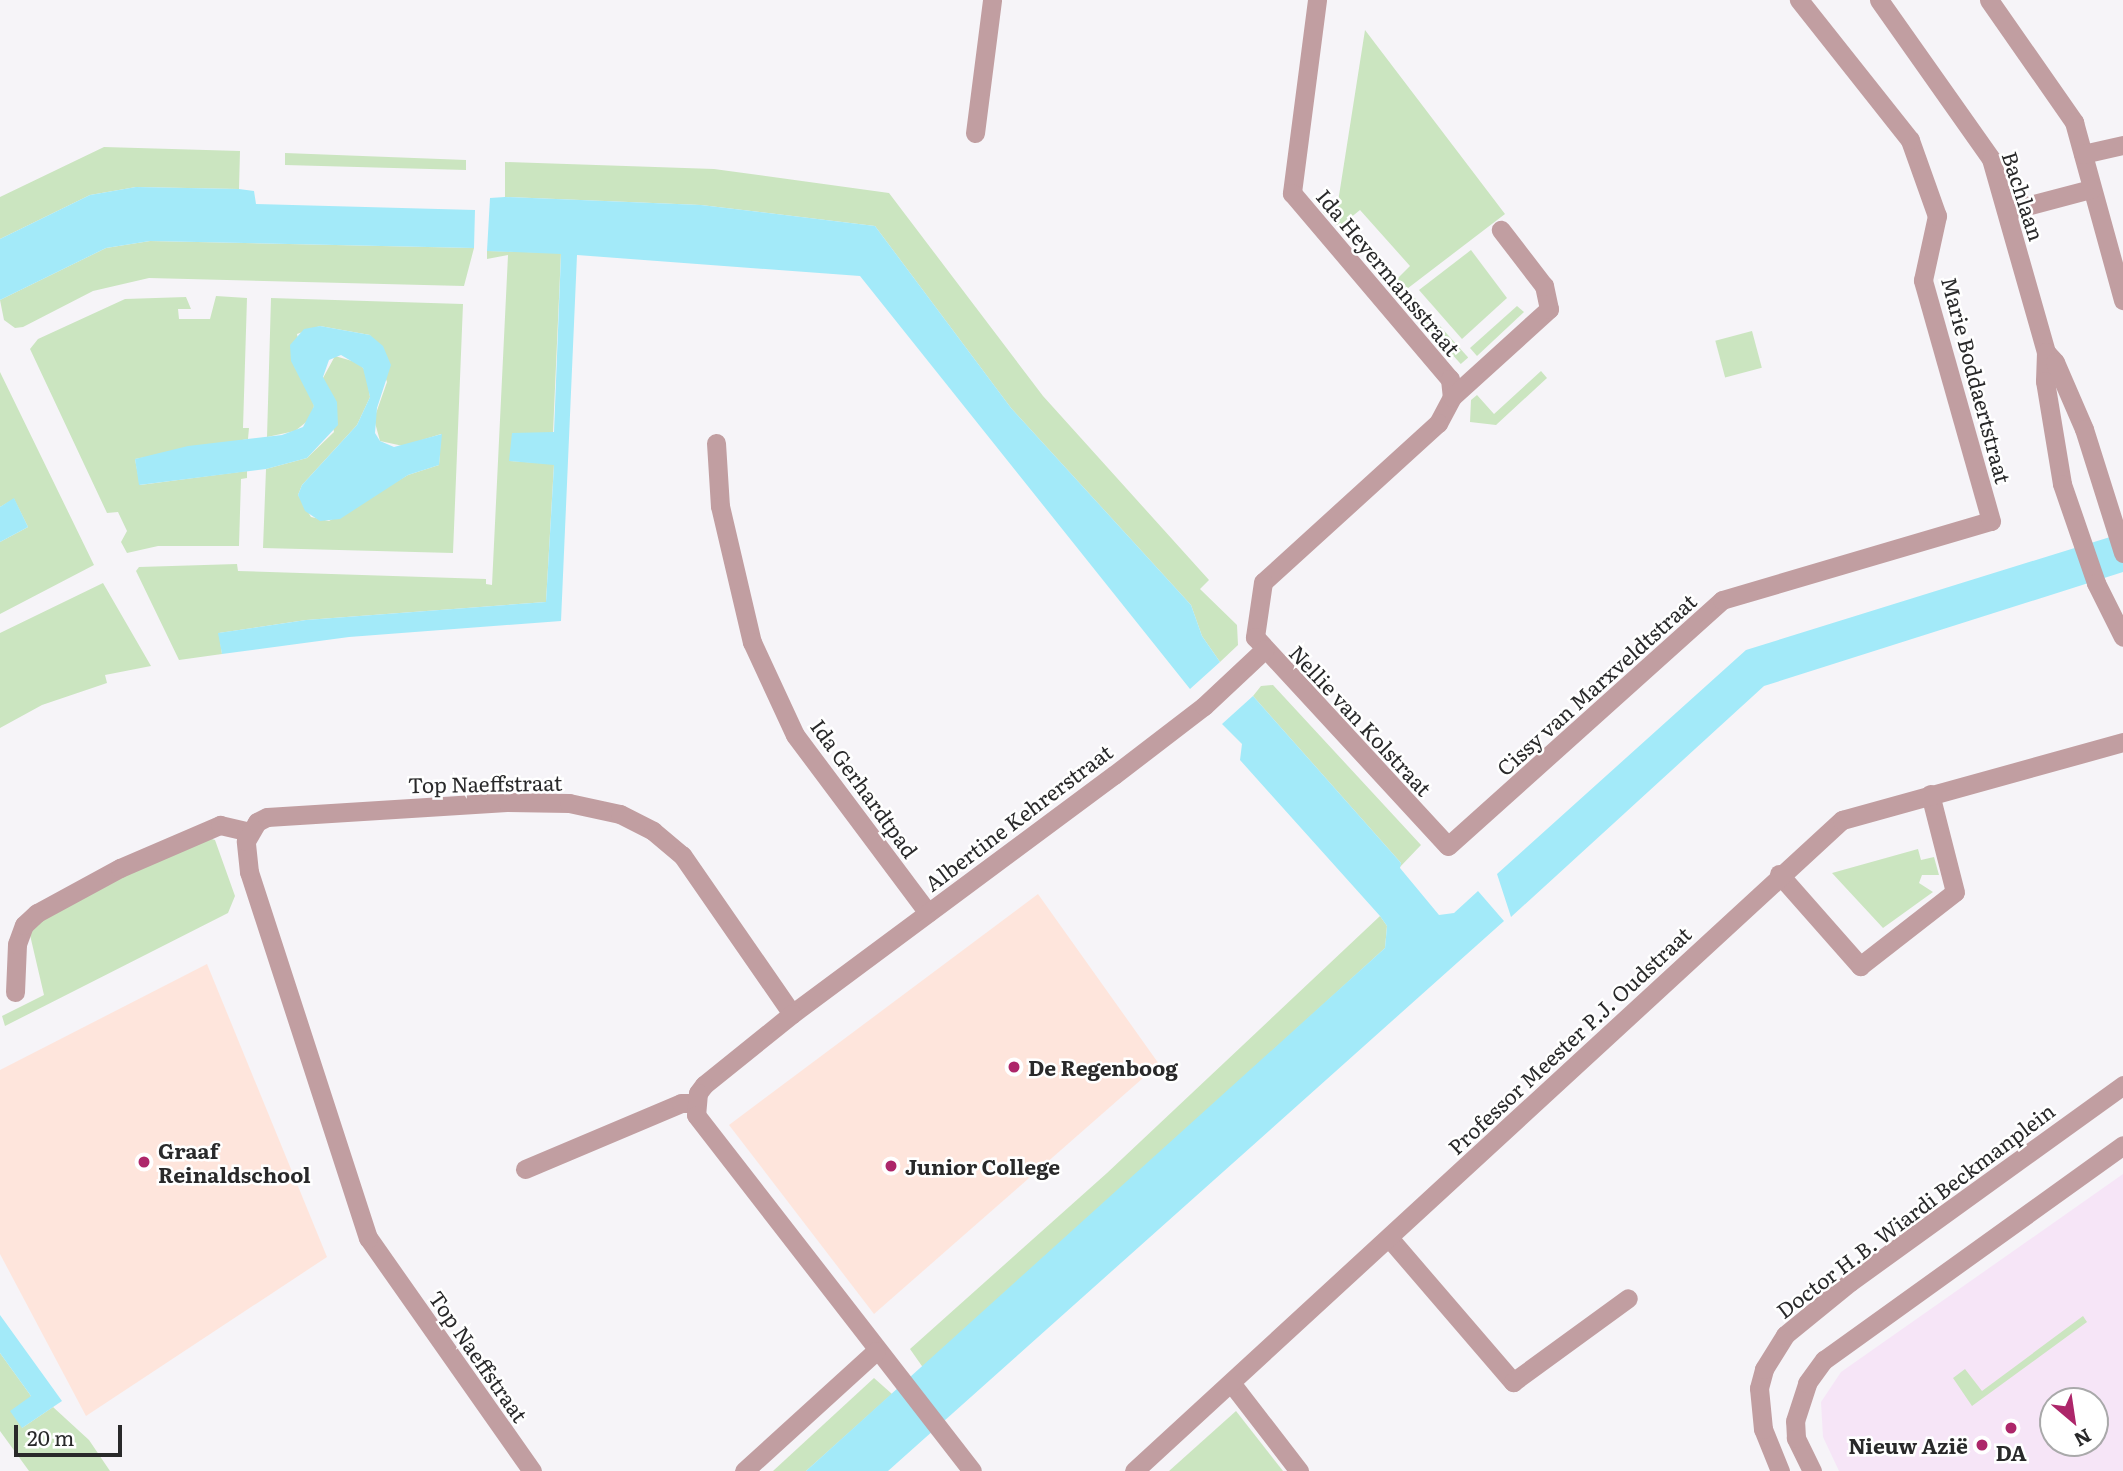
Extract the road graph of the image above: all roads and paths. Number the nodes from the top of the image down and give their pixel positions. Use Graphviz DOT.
graph roads {
  1 [pos="992,0"];
  2 [pos="1317,0"];
  3 [pos="1799,0"];
  4 [pos="1879,0"];
  5 [pos="1989,0"];
  6 [pos="975,133"];
  7 [pos="2123,145"];
  8 [pos="2083,154"];
  9 [pos="2091,189"];
  10 [pos="2007,211"];
  11 [pos="1501,230"];
  12 [pos="2123,300"];
  13 [pos="2046,352"];
  14 [pos="1452,397"];
  15 [pos="716,443"];
  16 [pos="1991,521"];
  17 [pos="2123,554"];
  18 [pos="2123,637"];
  19 [pos="1265,649"];
  20 [pos="2123,742"];
  21 [pos="1930,794"];
  22 [pos="250,831"];
  23 [pos="1448,846"];
  24 [pos="1779,874"];
  25 [pos="928,913"];
  26 [pos="15,992"];
  27 [pos="792,1014"];
  28 [pos="2123,1085"];
  29 [pos="695,1102"];
  30 [pos="2123,1144"];
  31 [pos="525,1170"];
  32 [pos="1390,1239"];
  33 [pos="1628,1298"];
  34 [pos="876,1352"];
  35 [pos="1232,1384"];
  36 [pos="533,1471"];
  37 [pos="744,1471"];
  38 [pos="972,1471"];
  39 [pos="1134,1471"];
  40 [pos="1299,1471"];
  41 [pos="1780,1471"];
  42 [pos="1812,1471"];
  1 -- 6 [label="street"];
  2 -- 14 [label="street, Ida Heyermansstraat"];
  3 -- 16 [label="street, Marie Boddaertstraat"];
  4 -- 10 [label="street, Bachlaan"];
  5 -- 8 [label="street"];
  7 -- 8 [label="street"];
  8 -- 9 [label="street"];
  9 -- 10 [label="street"];
  9 -- 12 [label="street"];
  10 -- 13 [label="street, Bachlaan"];
  11 -- 14 [label="street"];
  13 -- 17 [label="street, Bachlaan"];
  13 -- 18 [label="street, Bachlaan"];
  14 -- 19 [label="street, Nellie van Kolstraat"];
  15 -- 25 [label="street, Ida Gerhardtpad"];
  16 -- 23 [label="street, Cissy van Marxveldtstraat"];
  19 -- 23 [label="street, Nellie van Kolstraat"];
  19 -- 25 [label="street, Albertine Kehrerstraat"];
  20 -- 21 [label="street, Professor Meester P.J. Oudstraat"];
  21 -- 24 [label="street, Professor Meester P.J. Oudstraat"];
  21 -- 24 [label="street"];
  22 -- 26 [label="street"];
  22 -- 27 [label="street, Top Naeffstraat"];
  22 -- 36 [label="street, Top Naeffstraat"];
  24 -- 32 [label="street, Professor Meester P.J. Oudstraat"];
  25 -- 27 [label="street, Albertine Kehrerstraat"];
  27 -- 29 [label="street"];
  28 -- 41 [label="street, Doctor H.B. Wiardi Beckmanplein"];
  29 -- 31 [label="street"];
  29 -- 34 [label="street"];
  30 -- 42 [label="street"];
  32 -- 33 [label="street"];
  32 -- 35 [label="street, Professor Meester P.J. Oudstraat"];
  34 -- 37 [label="street"];
  34 -- 38 [label="street"];
  35 -- 39 [label="street, Professor Meester P.J. Oudstraat"];
  35 -- 40 [label="street"];
}
